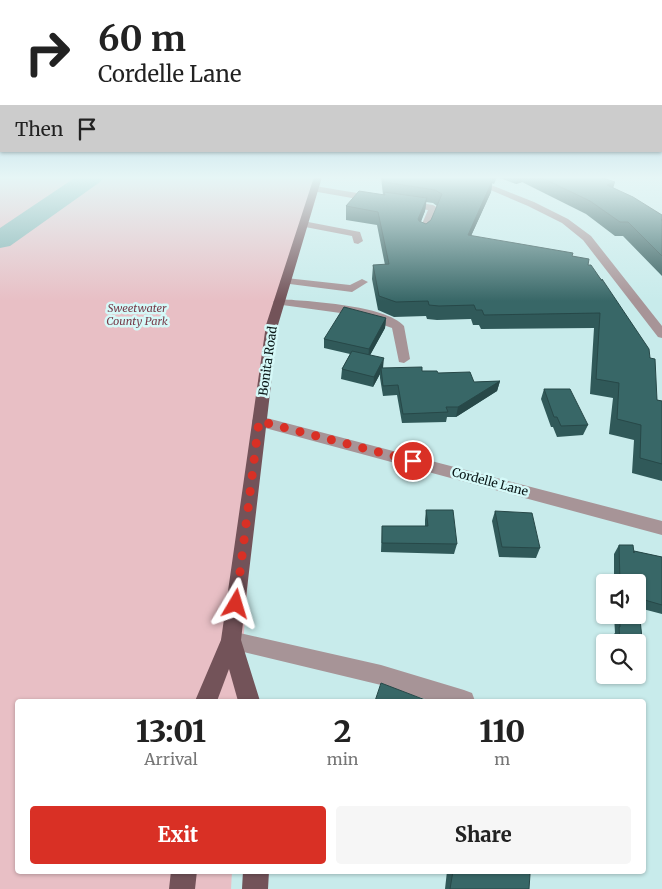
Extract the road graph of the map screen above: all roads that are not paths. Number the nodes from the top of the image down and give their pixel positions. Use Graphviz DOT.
graph roads {
  1 [pos="305,218"];
  2 [pos="429,218"];
  3 [pos="560,218"];
  4 [pos="303,224"];
  5 [pos="423,232"];
  6 [pos="358,241"];
  7 [pos="286,282"];
  8 [pos="362,282"];
  9 [pos="280,302"];
  10 [pos="656,319"];
  11 [pos="662,334"];
  12 [pos="404,359"];
  13 [pos="259,421"];
  14 [pos="662,528"];
  15 [pos="231,640"];
  16 [pos="207,699"];
  17 [pos="248,699"];
  18 [pos="458,699"];
  19 [pos="184,874"];
  20 [pos="256,874"];
  21 [pos="182,889"];
  22 [pos="256,889"];
  1 -- 4 [label="main road, Bonita Road"];
  2 -- 5 [label="street"];
  3 -- 10 [label="street"];
  4 -- 6 [label="street"];
  4 -- 7 [label="main road, Bonita Road"];
  7 -- 8 [label="street"];
  7 -- 9 [label="main road, Bonita Road"];
  9 -- 12 [label="street"];
  9 -- 13 [label="main road, Bonita Road"];
  10 -- 11 [label="street"];
  13 -- 14 [label="street, Cordelle Lane"];
  13 -- 15 [label="main road, Bonita Road"];
  15 -- 16 [label="main road, Bonita Road"];
  15 -- 17 [label="main road, Bonita Road"];
  15 -- 18 [label="street"];
  19 -- 21 [label="main road"];
  20 -- 22 [label="main road"];
}
